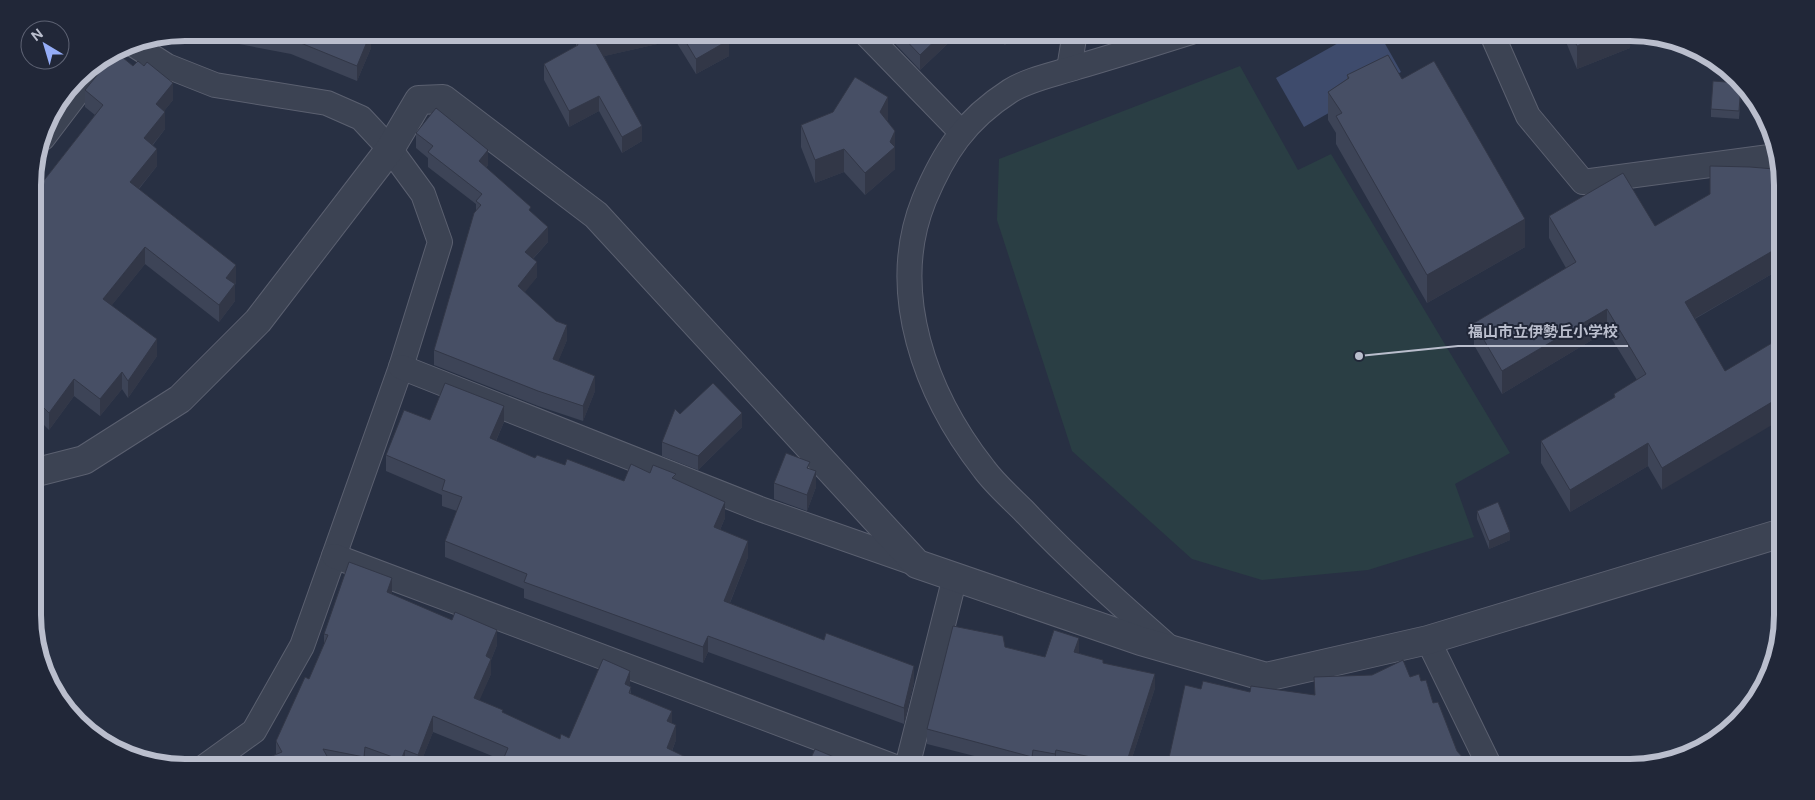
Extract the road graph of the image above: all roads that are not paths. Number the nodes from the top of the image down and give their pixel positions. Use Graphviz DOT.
graph roads {
  1 [pos="1074,41"];
  2 [pos="1161,41"];
  3 [pos="1495,41"];
  4 [pos="873,42"];
  5 [pos="140,49"];
  6 [pos="1069,70"];
  7 [pos="85,82"];
  8 [pos="56,120"];
  9 [pos="961,132"];
  10 [pos="390,149"];
  11 [pos="1771,157"];
  12 [pos="400,367"];
  13 [pos="41,471"];
  14 [pos="1774,534"];
  15 [pos="334,556"];
  16 [pos="917,564"];
  17 [pos="955,576"];
  18 [pos="1428,640"];
  19 [pos="1172,650"];
  20 [pos="1486,758"];
  21 [pos="216,759"];
  22 [pos="872,759"];
  23 [pos="908,759"];
  1 -- 6 [label="street"];
  2 -- 6 [label="street"];
  3 -- 11 [label="street"];
  4 -- 9 [label="street"];
  5 -- 10 [label="street"];
  6 -- 9 [label="street"];
  7 -- 8 [label="street"];
  9 -- 19 [label="street"];
  10 -- 12 [label="street"];
  10 -- 13 [label="street"];
  10 -- 16 [label="street"];
  12 -- 15 [label="street"];
  12 -- 16 [label="street"];
  14 -- 18 [label="street"];
  15 -- 21 [label="street"];
  15 -- 22 [label="street"];
  16 -- 17 [label="street"];
  17 -- 19 [label="street"];
  17 -- 23 [label="street"];
  18 -- 19 [label="street"];
  18 -- 20 [label="street"];
}
